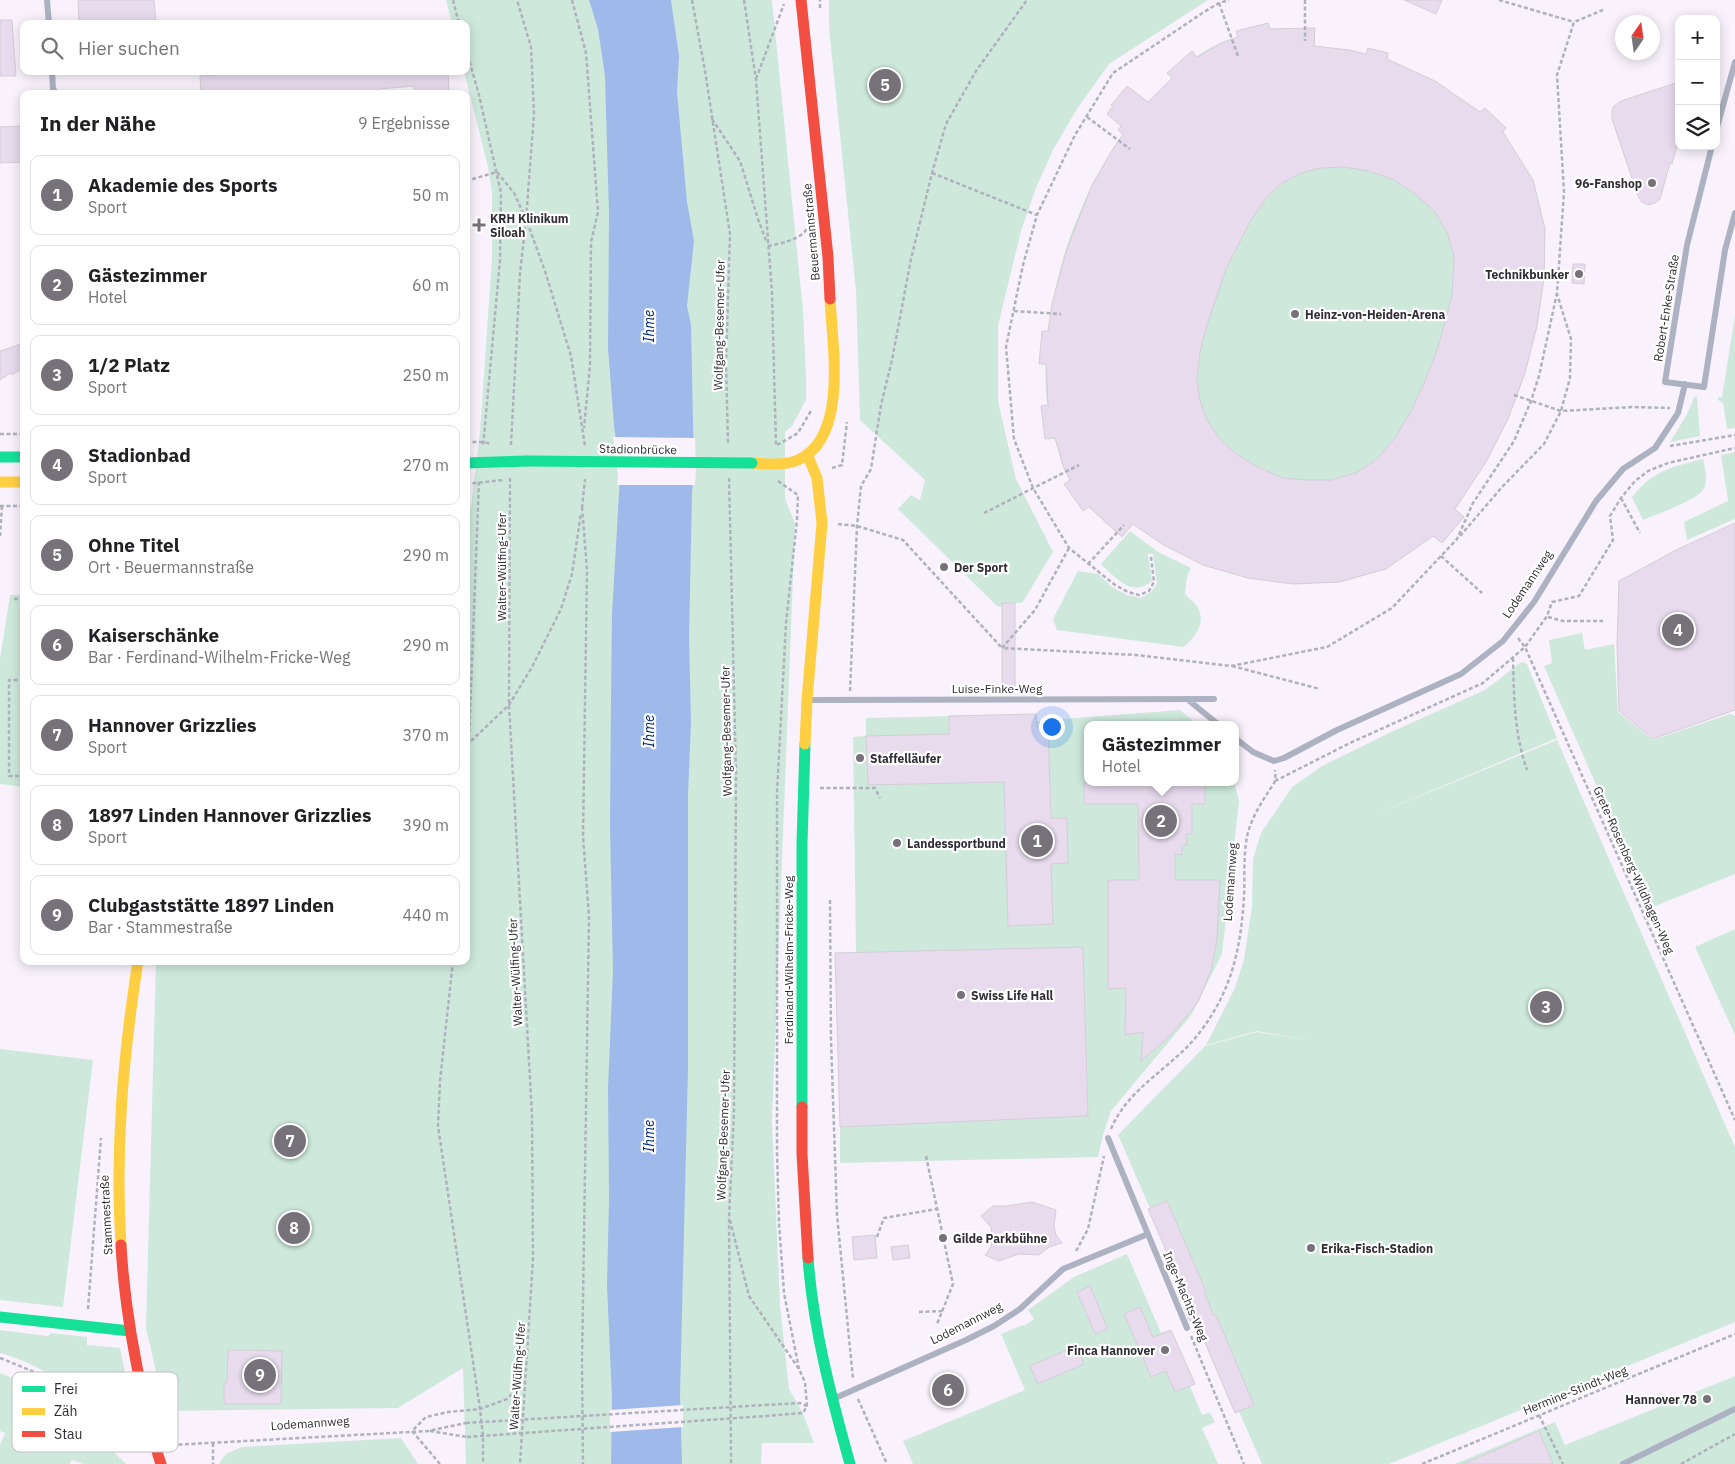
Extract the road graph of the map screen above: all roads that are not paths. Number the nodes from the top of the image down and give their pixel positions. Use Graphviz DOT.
graph roads {
  1 [pos="47,0"];
  2 [pos="801,0"];
  3 [pos="49,20"];
  4 [pos="1734,62"];
  5 [pos="52,75"];
  6 [pos="54,90"];
  7 [pos="1720,116"];
  8 [pos="1711,150"];
  9 [pos="1735,213"];
  10 [pos="1685,384"];
  11 [pos="807,454"];
  12 [pos="0,457"];
  13 [pos="20,457"];
  14 [pos="470,462"];
  15 [pos="0,482"];
  16 [pos="20,482"];
  17 [pos="1187,699"];
  18 [pos="1214,699"];
  19 [pos="807,700"];
  20 [pos="1214,721"];
  21 [pos="1239,741"];
  22 [pos="137,965"];
  23 [pos="1108,1138"];
  24 [pos="1148,1234"];
  25 [pos="0,1317"];
  26 [pos="1187,1328"];
  27 [pos="130,1331"];
  28 [pos="139,1372"];
  29 [pos="832,1400"];
  30 [pos="1735,1409"];
  31 [pos="157,1452"];
  32 [pos="161,1464"];
  33 [pos="850,1464"];
  34 [pos="1623,1464"];
  1 -- 3 [label="lane"];
  2 -- 11 [label="street, Beuermannstraße"];
  4 -- 7 [label="lane"];
  5 -- 6 [label="lane"];
  8 -- 10 [label="lane, Robert-Enke-Straße"];
  9 -- 10 [label="lane, Robert-Enke-Straße"];
  10 -- 21 [label="lane, Lodemannweg"];
  11 -- 14 [label="street, Stadionbrücke, bridge"];
  11 -- 19 [label="street, Ferdinand-Wilhelm-Fricke-Weg"];
  12 -- 13 [label="street"];
  15 -- 16 [label="street"];
  17 -- 18 [label="lane, Luise-Finke-Weg"];
  17 -- 19 [label="lane, Luise-Finke-Weg"];
  17 -- 20 [label="lane"];
  19 -- 29 [label="street, Ferdinand-Wilhelm-Fricke-Weg"];
  22 -- 27 [label="street, Stammestraße"];
  23 -- 24 [label="lane, Inge-Machts-Weg"];
  24 -- 26 [label="lane, Inge-Machts-Weg"];
  24 -- 29 [label="lane, Lodemannweg"];
  25 -- 27 [label="street"];
  27 -- 28 [label="street, Stammestraße"];
  29 -- 33 [label="street, Ferdinand-Wilhelm-Fricke-Weg"];
  30 -- 34 [label="lane"];
  31 -- 32 [label="street, Stammestraße"];
}
